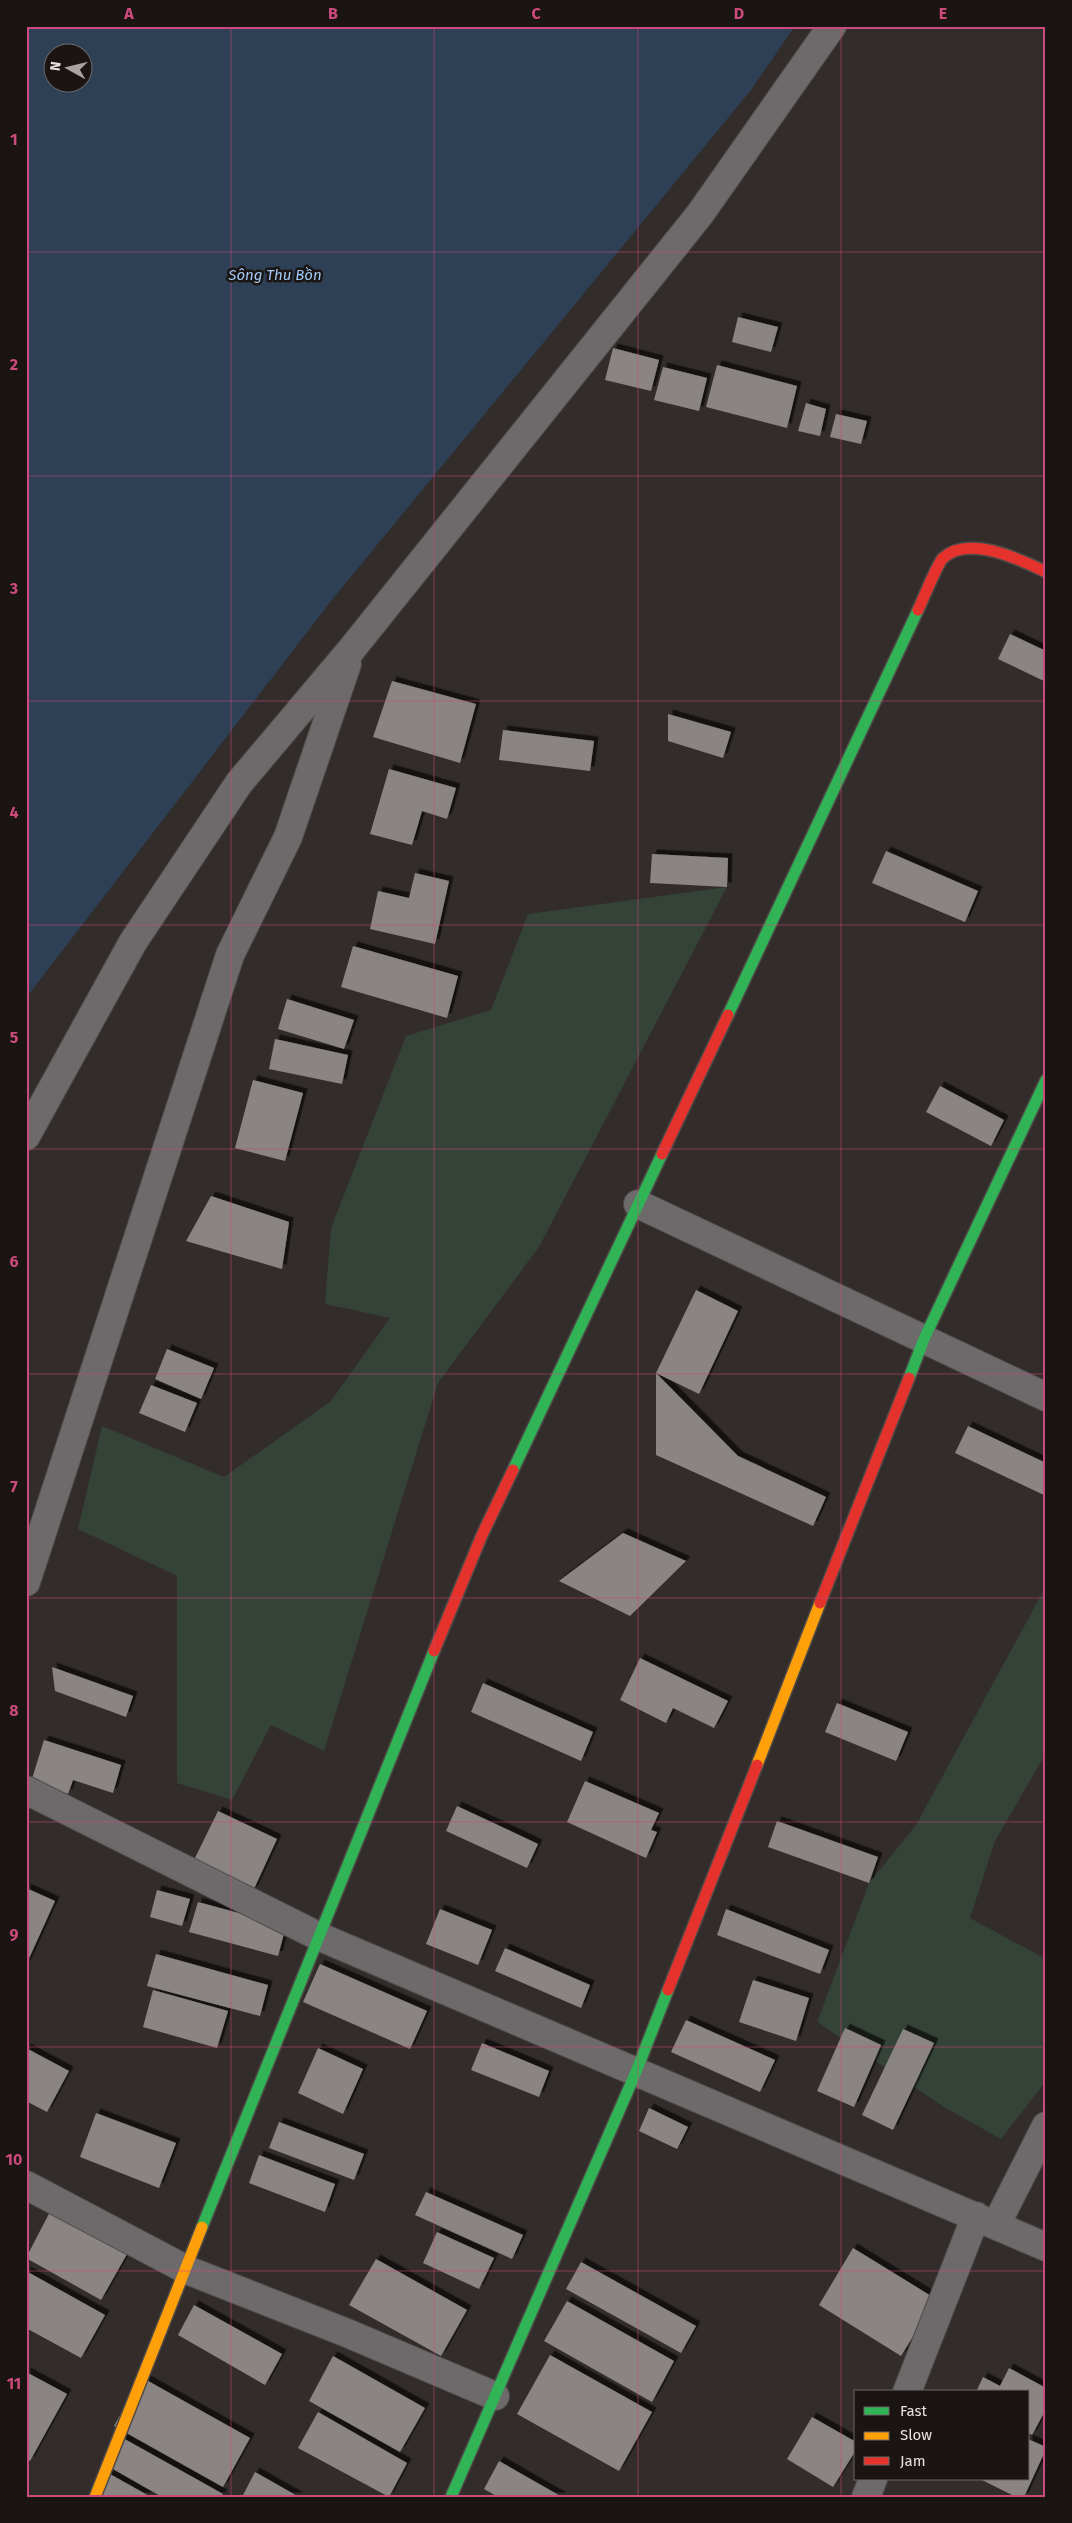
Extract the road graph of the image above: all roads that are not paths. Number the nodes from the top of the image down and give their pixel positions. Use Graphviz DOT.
graph roads {
  1 [pos="832,26"];
  2 [pos="1046,572"];
  3 [pos="351,650"];
  4 [pos="1046,1080"];
  5 [pos="26,1136"];
  6 [pos="638,1204"];
  7 [pos="924,1339"];
  8 [pos="1046,1397"];
  9 [pos="26,1582"];
  10 [pos="26,1790"];
  11 [pos="318,1936"];
  12 [pos="636,2072"];
  13 [pos="1046,2126"];
  14 [pos="26,2185"];
  15 [pos="986,2221"];
  16 [pos="1046,2247"];
  17 [pos="187,2270"];
  18 [pos="908,2390"];
  19 [pos="494,2396"];
  20 [pos="873,2480"];
  21 [pos="95,2497"];
  22 [pos="451,2497"];
  23 [pos="866,2497"];
  1 -- 3 [label="street"];
  2 -- 6 [label="street"];
  3 -- 5 [label="street"];
  3 -- 9 [label="street"];
  4 -- 7 [label="street"];
  6 -- 7 [label="street"];
  6 -- 11 [label="street"];
  7 -- 8 [label="street"];
  7 -- 12 [label="street"];
  10 -- 11 [label="street"];
  11 -- 12 [label="street"];
  11 -- 17 [label="street"];
  12 -- 15 [label="street"];
  12 -- 19 [label="street"];
  13 -- 15 [label="street"];
  14 -- 17 [label="street"];
  15 -- 16 [label="street"];
  15 -- 18 [label="street"];
  17 -- 19 [label="street"];
  17 -- 21 [label="street"];
  19 -- 22 [label="street"];
  20 -- 23 [label="street"];
}
